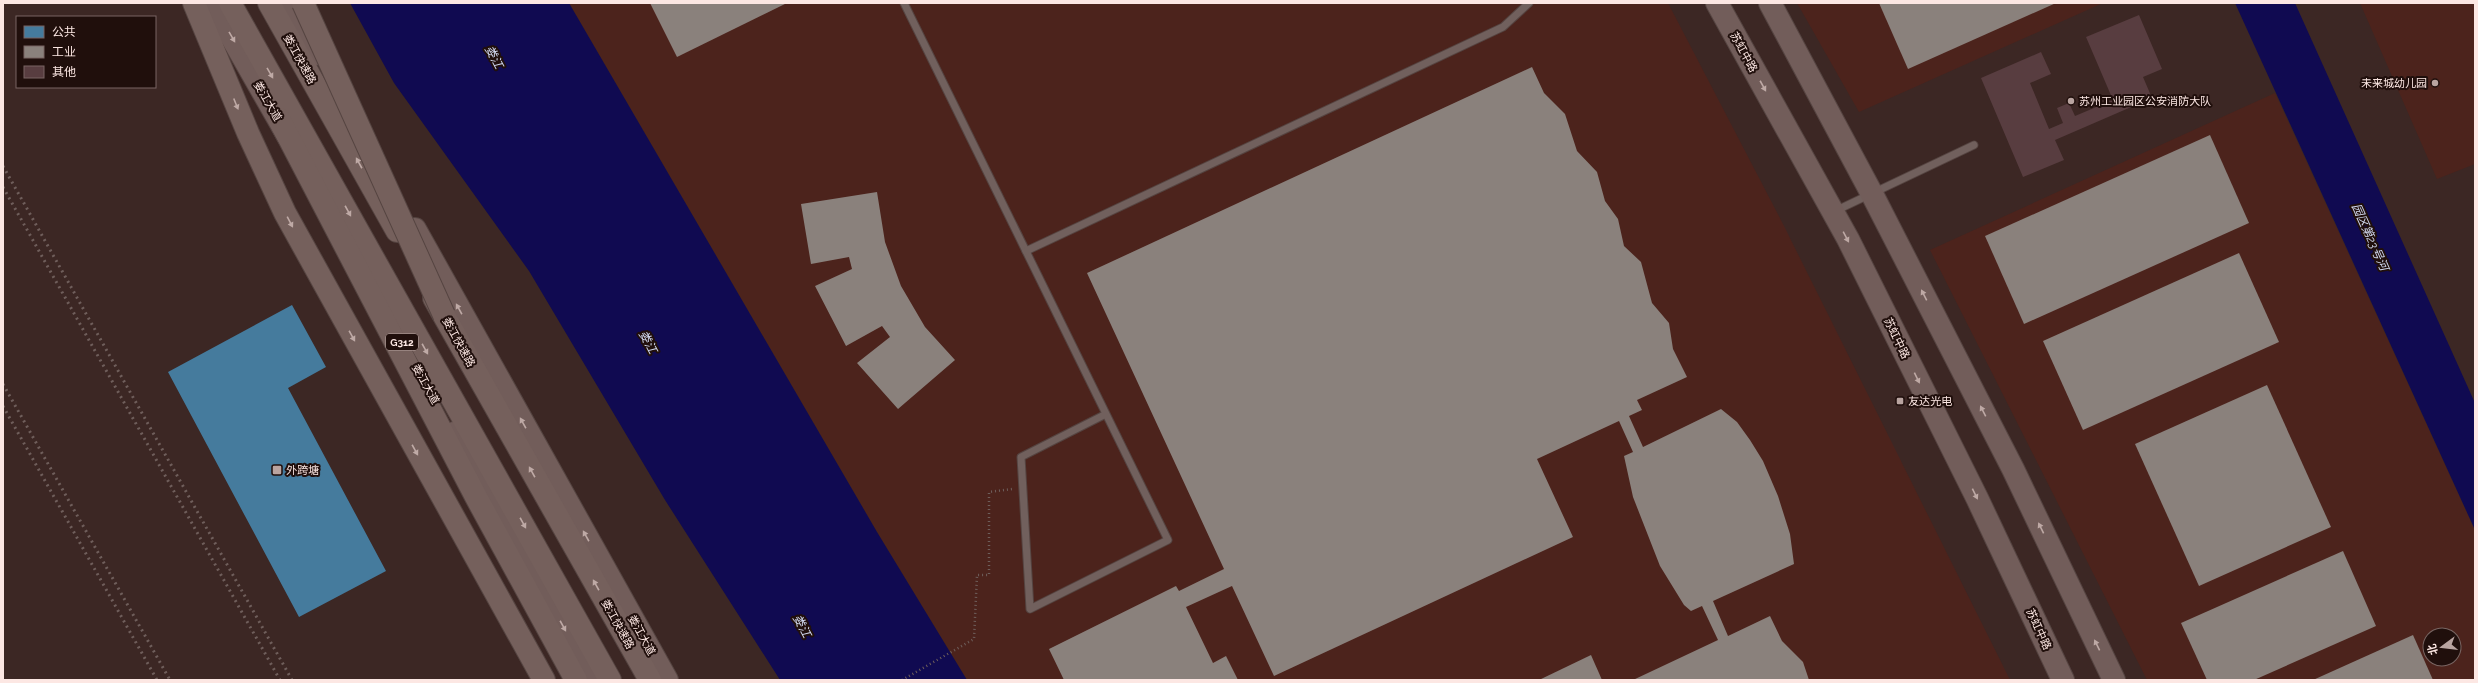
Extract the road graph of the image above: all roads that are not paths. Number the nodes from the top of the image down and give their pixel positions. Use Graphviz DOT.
graph roads {
  1 [pos="194,3"];
  2 [pos="212,3"];
  3 [pos="230,3"];
  4 [pos="268,3"];
  5 [pos="288,3"];
  6 [pos="303,3"];
  7 [pos="904,3"];
  8 [pos="1529,3"];
  9 [pos="1717,3"];
  10 [pos="1770,3"];
  11 [pos="278,120"];
  12 [pos="1974,146"];
  13 [pos="1872,194"];
  14 [pos="1833,212"];
  15 [pos="1026,251"];
  16 [pos="444,314"];
  17 [pos="1106,414"];
  18 [pos="544,680"];
  19 [pos="576,680"];
  20 [pos="593,680"];
  21 [pos="610,680"];
  22 [pos="650,680"];
  23 [pos="667,680"];
  24 [pos="2063,680"];
  25 [pos="2114,680"];
  1 -- 18 [label="highway, one-way"];
  2 -- 11 [label="main road, 娄江大道 / G312, one-way"];
  3 -- 21 [label="highway, G312, one-way"];
  16 -- 4 [label="highway, 娄江快速路, one-way, bridge"];
  23 -- 5 [label="main road, 娄江大道, one-way"];
  6 -- 16 [label="highway, bridge"];
  7 -- 15 [label="lane"];
  8 -- 15 [label="lane"];
  9 -- 14 [label="main road, 苏虹中路, one-way"];
  10 -- 13 [label="main road"];
  11 -- 19 [label="highway"];
  11 -- 20 [label="main road, 娄江大道 / G312, one-way"];
  12 -- 13 [label="lane"];
  13 -- 14 [label="lane"];
  25 -- 13 [label="main road, one-way"];
  14 -- 24 [label="main road, 苏虹中路, one-way"];
  15 -- 17 [label="lane"];
  22 -- 16 [label="highway, 娄江快速路, one-way"];
  17 -- 17 [label="lane"];
}
